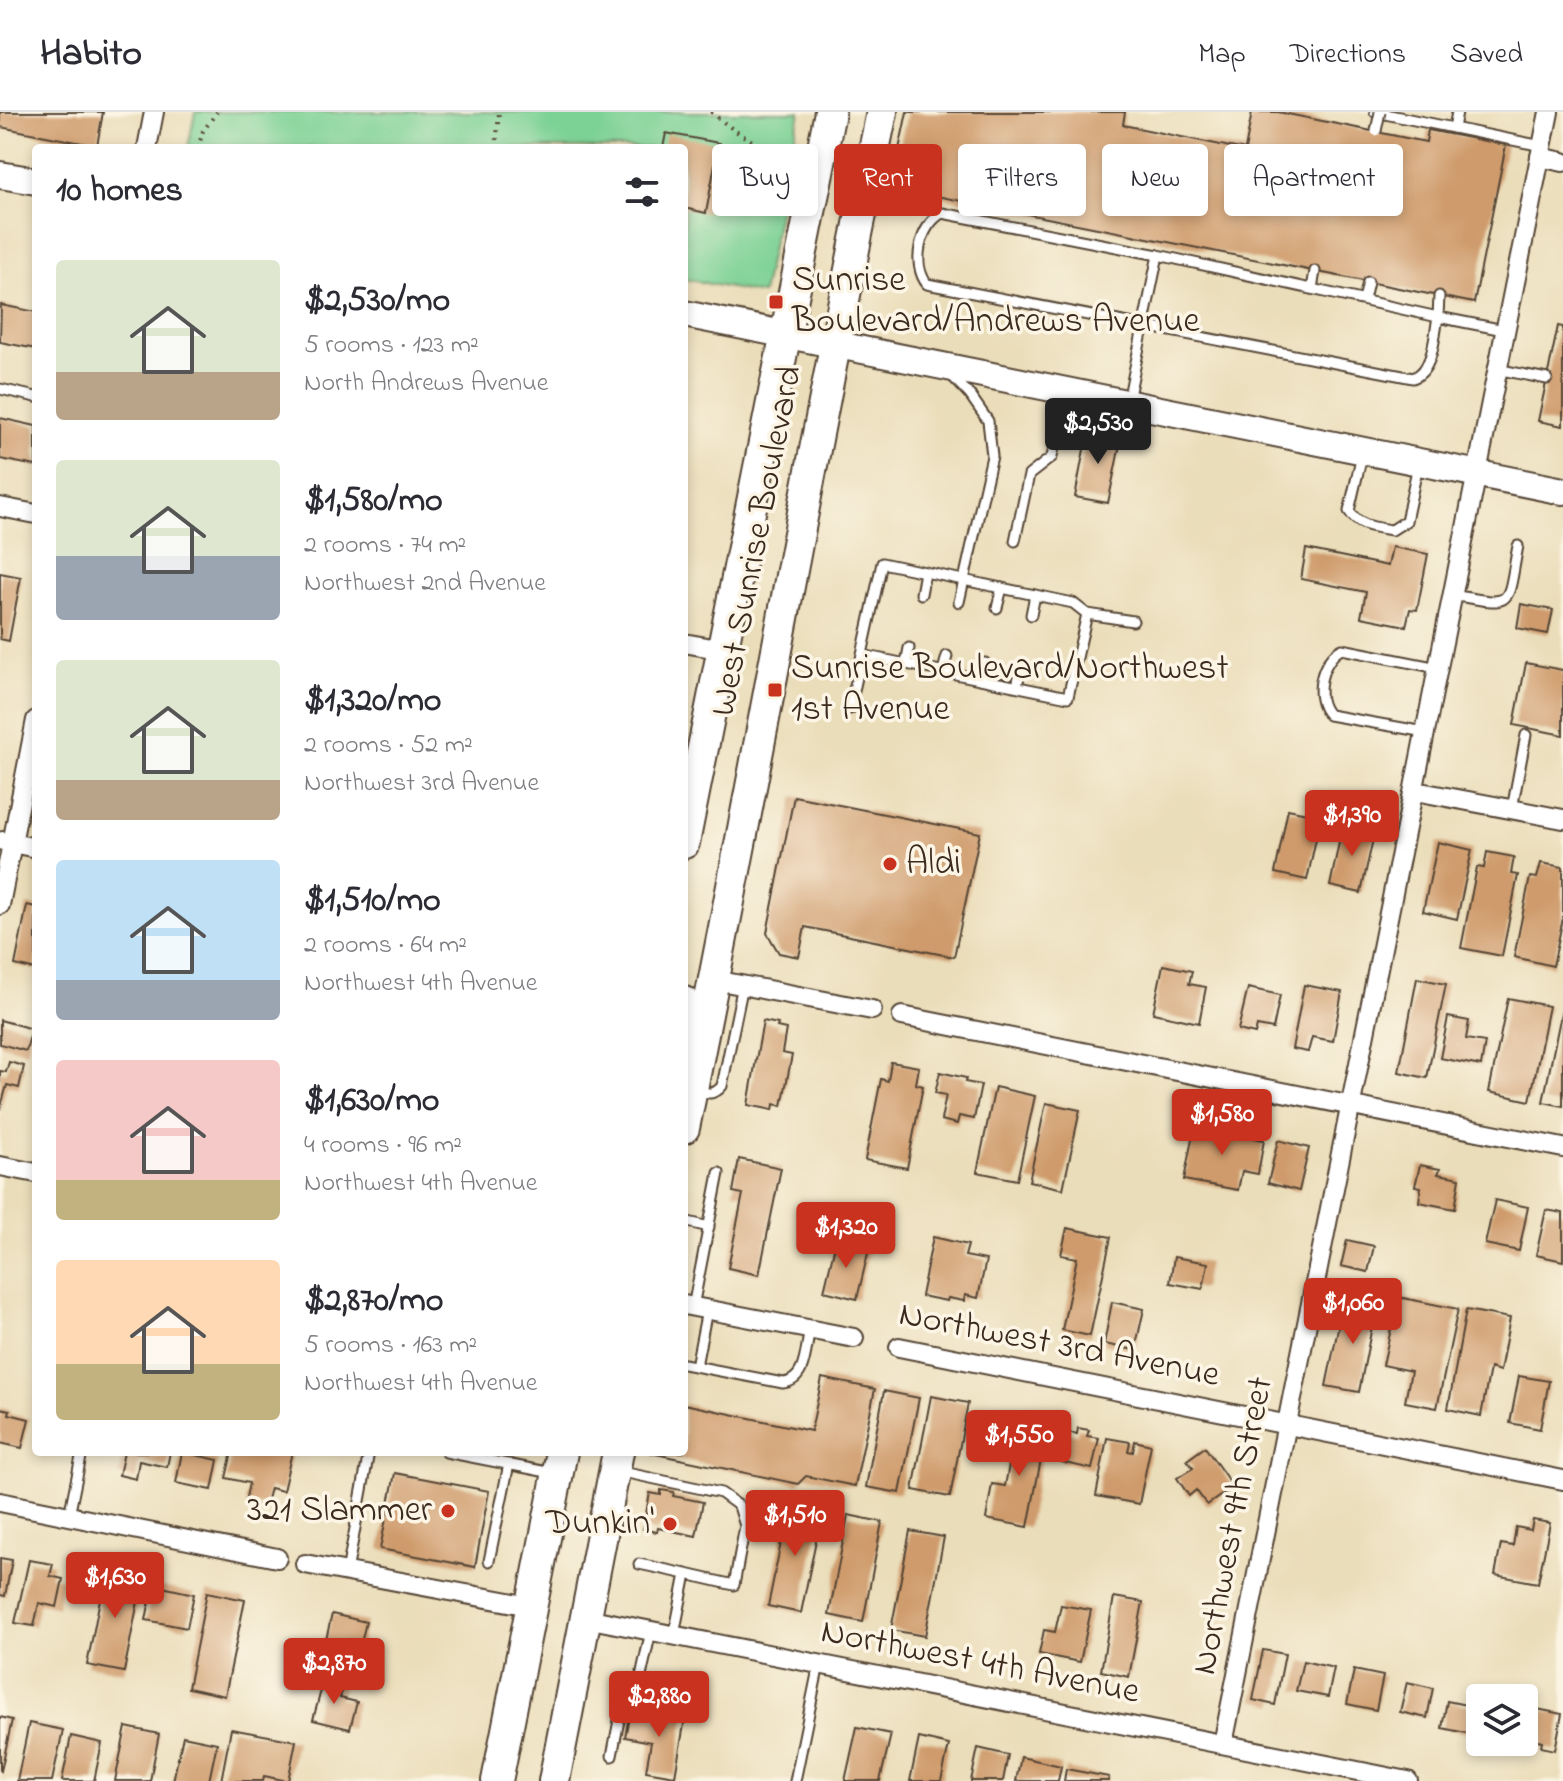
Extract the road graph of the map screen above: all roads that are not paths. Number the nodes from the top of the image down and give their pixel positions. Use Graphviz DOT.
graph roads {
  1 [pos="154,112"];
  2 [pos="830,112"];
  3 [pos="882,112"];
  4 [pos="1378,112"];
  5 [pos="1457,112"];
  6 [pos="1549,112"];
  7 [pos="1454,128"];
  8 [pos="1376,131"];
  9 [pos="148,144"];
  10 [pos="1541,152"];
  11 [pos="1563,162"];
  12 [pos="0,175"];
  13 [pos="32,180"];
  14 [pos="1158,255"];
  15 [pos="1315,271"];
  16 [pos="1368,282"];
  17 [pos="1312,289"];
  18 [pos="1439,296"];
  19 [pos="1364,300"];
  20 [pos="688,315"];
  21 [pos="1438,317"];
  22 [pos="1143,326"];
  23 [pos="1504,330"];
  24 [pos="786,335"];
  25 [pos="833,345"];
  26 [pos="943,367"];
  27 [pos="1496,369"];
  28 [pos="1547,379"];
  29 [pos="0,389"];
  30 [pos="1066,392"];
  31 [pos="32,396"];
  32 [pos="1127,404"];
  33 [pos="1362,451"];
  34 [pos="1419,463"];
  35 [pos="1475,474"];
  36 [pos="1563,491"];
  37 [pos="0,507"];
  38 [pos="32,513"];
  39 [pos="1015,541"];
  40 [pos="1518,546"];
  41 [pos="925,572"];
  42 [pos="963,580"];
  43 [pos="1002,588"];
  44 [pos="921,594"];
  45 [pos="1035,595"];
  46 [pos="1452,595"];
  47 [pos="959,602"];
  48 [pos="997,608"];
  49 [pos="1087,614"];
  50 [pos="1031,615"];
  51 [pos="1133,621"];
  52 [pos="688,644"];
  53 [pos="909,648"];
  54 [pos="723,650"];
  55 [pos="862,655"];
  56 [pos="947,656"];
  57 [pos="985,663"];
  58 [pos="906,664"];
  59 [pos="1021,668"];
  60 [pos="1438,668"];
  61 [pos="943,671"];
  62 [pos="982,679"];
  63 [pos="1017,686"];
  64 [pos="850,709"];
  65 [pos="1426,733"];
  66 [pos="1526,735"];
  67 [pos="32,736"];
  68 [pos="691,772"];
  69 [pos="1415,791"];
  70 [pos="688,802"];
  71 [pos="1512,809"];
  72 [pos="1563,819"];
  73 [pos="6,842"];
  74 [pos="32,847"];
  75 [pos="0,905"];
  76 [pos="729,982"];
  77 [pos="872,1010"];
  78 [pos="902,1016"];
  79 [pos="688,1033"];
  80 [pos="694,1079"];
  81 [pos="1350,1105"];
  82 [pos="688,1108"];
  83 [pos="1563,1148"];
  84 [pos="0,1166"];
  85 [pos="32,1172"];
  86 [pos="719,1173"];
  87 [pos="688,1222"];
  88 [pos="709,1227"];
  89 [pos="695,1307"];
  90 [pos="810,1329"];
  91 [pos="854,1338"];
  92 [pos="899,1347"];
  93 [pos="688,1365"];
  94 [pos="696,1366"];
  95 [pos="1286,1425"];
  96 [pos="81,1456"];
  97 [pos="368,1456"];
  98 [pos="467,1456"];
  99 [pos="616,1461"];
  100 [pos="560,1463"];
  101 [pos="509,1464"];
  102 [pos="1563,1480"];
  103 [pos="0,1502"];
  104 [pos="69,1516"];
  105 [pos="277,1558"];
  106 [pos="489,1561"];
  107 [pos="305,1564"];
  108 [pos="639,1564"];
  109 [pos="347,1572"];
  110 [pos="686,1574"];
  111 [pos="530,1606"];
  112 [pos="586,1618"];
  113 [pos="651,1631"];
  114 [pos="674,1635"];
  115 [pos="819,1664"];
  116 [pos="1223,1744"];
  117 [pos="612,1756"];
  118 [pos="497,1781"];
  119 [pos="554,1781"];
  120 [pos="795,1781"];
  121 [pos="1408,1781"];
  1 -- 9 [label="street"];
  2 -- 24 [label="main road, West Sunrise Boulevard"];
  3 -- 25 [label="main road, West Sunrise Boulevard"];
  4 -- 7 [label="lane"];
  4 -- 8 [label="lane, bridge"];
  5 -- 7 [label="lane"];
  6 -- 10 [label="street, Northwest 9th Street"];
  7 -- 10 [label="lane"];
  10 -- 11 [label="street"];
  10 -- 23 [label="street, Northwest 9th Street"];
  12 -- 13 [label="main road"];
  14 -- 17 [label="lane"];
  14 -- 22 [label="lane"];
  14 -- 22 [label="lane"];
  15 -- 17 [label="lane"];
  16 -- 19 [label="lane"];
  17 -- 19 [label="lane"];
  18 -- 21 [label="lane"];
  19 -- 21 [label="lane"];
  20 -- 24 [label="main road"];
  21 -- 22 [label="lane"];
  21 -- 23 [label="lane"];
  22 -- 32 [label="lane"];
  23 -- 27 [label="street, Northwest 9th Street"];
  24 -- 25 [label="main road"];
  24 -- 54 [label="main road, West Sunrise Boulevard"];
  25 -- 26 [label="main road"];
  25 -- 76 [label="main road, West Sunrise Boulevard"];
  26 -- 30 [label="main road"];
  26 -- 42 [label="lane"];
  27 -- 28 [label="lane"];
  27 -- 35 [label="street, Northwest 9th Street"];
  29 -- 31 [label="lane"];
  30 -- 32 [label="main road"];
  30 -- 39 [label="lane"];
  32 -- 33 [label="main road"];
  33 -- 34 [label="main road"];
  33 -- 34 [label="lane"];
  34 -- 35 [label="main road"];
  35 -- 36 [label="main road"];
  35 -- 46 [label="street, Northwest 9th Street"];
  37 -- 38 [label="street"];
  40 -- 46 [label="lane"];
  41 -- 42 [label="lane"];
  41 -- 44 [label="lane"];
  41 -- 55 [label="lane"];
  42 -- 43 [label="lane"];
  42 -- 47 [label="lane"];
  43 -- 45 [label="lane"];
  43 -- 48 [label="lane"];
  45 -- 49 [label="lane"];
  45 -- 50 [label="lane"];
  46 -- 60 [label="street, Northwest 9th Street"];
  49 -- 51 [label="lane"];
  49 -- 63 [label="lane"];
  52 -- 54 [label="street"];
  53 -- 58 [label="lane"];
  54 -- 68 [label="main road, West Sunrise Boulevard"];
  55 -- 58 [label="lane"];
  55 -- 64 [label="lane"];
  56 -- 61 [label="lane"];
  57 -- 62 [label="lane"];
  58 -- 61 [label="lane"];
  59 -- 63 [label="lane"];
  60 -- 65 [label="street, Northwest 9th Street"];
  60 -- 65 [label="lane"];
  61 -- 62 [label="lane"];
  62 -- 63 [label="lane"];
  65 -- 69 [label="street, Northwest 9th Street"];
  66 -- 71 [label="lane"];
  67 -- 73 [label="street"];
  68 -- 70 [label="main road, West Sunrise Boulevard"];
  69 -- 71 [label="street"];
  69 -- 81 [label="street, Northwest 9th Street"];
  71 -- 72 [label="street"];
  73 -- 74 [label="street"];
  73 -- 75 [label="street"];
  76 -- 77 [label="street"];
  76 -- 80 [label="main road, West Sunrise Boulevard"];
  78 -- 81 [label="street"];
  79 -- 80 [label="main road"];
  80 -- 82 [label="main road, West Sunrise Boulevard"];
  81 -- 83 [label="street"];
  81 -- 95 [label="street, Northwest 9th Street"];
  84 -- 85 [label="street"];
  86 -- 88 [label="lane"];
  87 -- 88 [label="lane"];
  88 -- 89 [label="lane"];
  89 -- 90 [label="street, Northwest 3rd Avenue"];
  89 -- 94 [label="lane"];
  90 -- 91 [label="street, Northwest 3rd Avenue"];
  90 -- 94 [label="lane"];
  92 -- 95 [label="street, Northwest 3rd Avenue"];
  93 -- 94 [label="lane"];
  95 -- 102 [label="street, Northwest 3rd Avenue"];
  95 -- 116 [label="street, Northwest 9th Street"];
  96 -- 104 [label="lane"];
  97 -- 109 [label="lane"];
  98 -- 101 [label="lane"];
  99 -- 110 [label="lane"];
  99 -- 112 [label="main road"];
  100 -- 101 [label="lane"];
  100 -- 111 [label="main road"];
  101 -- 106 [label="lane"];
  103 -- 104 [label="street"];
  104 -- 105 [label="street"];
  107 -- 109 [label="street"];
  108 -- 110 [label="lane"];
  109 -- 111 [label="street"];
  110 -- 114 [label="lane"];
  111 -- 118 [label="main road"];
  112 -- 113 [label="street, Northwest 4th Avenue"];
  112 -- 119 [label="main road"];
  113 -- 114 [label="street, Northwest 4th Avenue"];
  113 -- 117 [label="lane"];
  114 -- 115 [label="street, Northwest 4th Avenue"];
  115 -- 116 [label="street, Northwest 4th Avenue"];
  115 -- 120 [label="lane"];
  116 -- 121 [label="street, Northwest 4th Avenue"];
}
